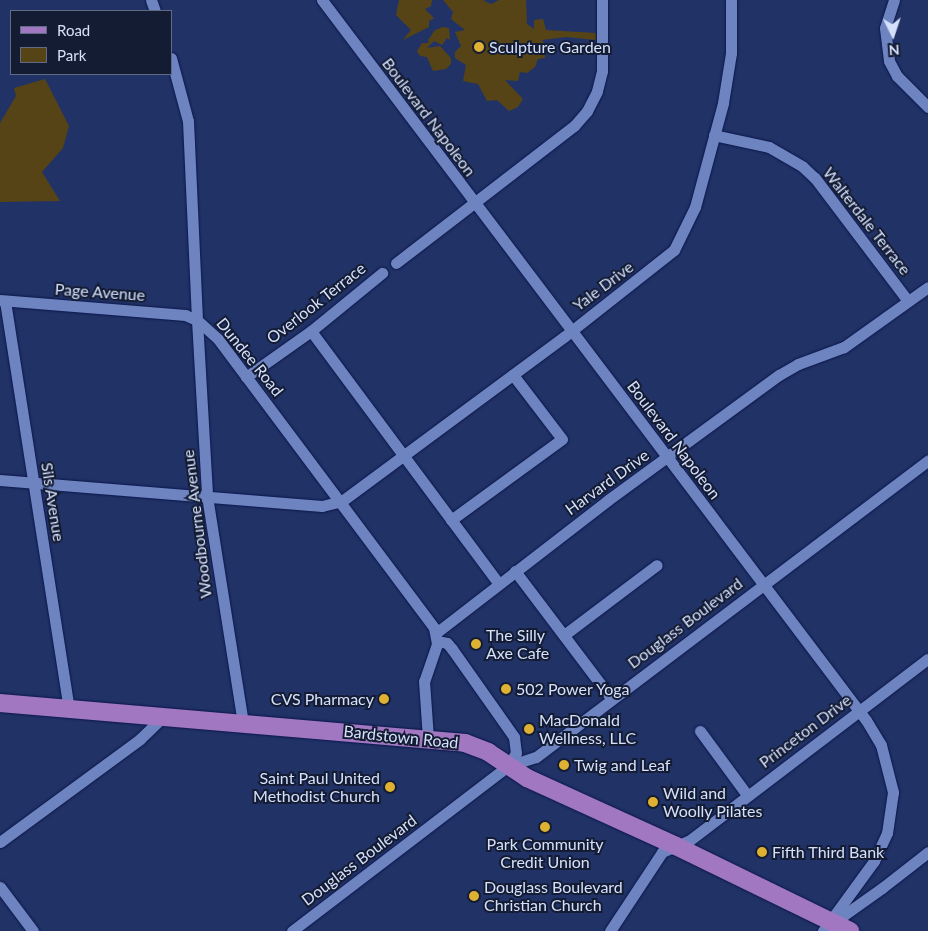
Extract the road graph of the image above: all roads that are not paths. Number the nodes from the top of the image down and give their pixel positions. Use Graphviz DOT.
graph roads {
  1 [pos="322,0"];
  2 [pos="602,0"];
  3 [pos="731,0"];
  4 [pos="894,0"];
  5 [pos="172,62"];
  6 [pos="928,107"];
  7 [pos="714,136"];
  8 [pos="473,202"];
  9 [pos="396,263"];
  10 [pos="382,273"];
  11 [pos="928,287"];
  12 [pos="3,300"];
  13 [pos="908,301"];
  14 [pos="197,320"];
  15 [pos="311,330"];
  16 [pos="571,331"];
  17 [pos="513,374"];
  18 [pos="246,376"];
  19 [pos="402,456"];
  20 [pos="666,458"];
  21 [pos="928,460"];
  22 [pos="0,480"];
  23 [pos="33,482"];
  24 [pos="207,496"];
  25 [pos="342,501"];
  26 [pos="451,520"];
  27 [pos="657,565"];
  28 [pos="515,571"];
  29 [pos="498,583"];
  30 [pos="763,585"];
  31 [pos="436,634"];
  32 [pos="564,635"];
  33 [pos="928,659"];
  34 [pos="611,698"];
  35 [pos="0,703"];
  36 [pos="69,709"];
  37 [pos="858,711"];
  38 [pos="164,716"];
  39 [pos="243,723"];
  40 [pos="700,731"];
  41 [pos="428,738"];
  42 [pos="508,766"];
  43 [pos="747,795"];
  44 [pos="0,842"];
  45 [pos="676,846"];
  46 [pos="928,852"];
  47 [pos="0,887"];
  48 [pos="827,926"];
  49 [pos="33,931"];
  50 [pos="292,931"];
  51 [pos="610,931"];
  52 [pos="850,931"];
  1 -- 8 [label="street, Boulevard Napoleon"];
  2 -- 8 [label="street"];
  3 -- 7 [label="street, Yale Drive"];
  4 -- 6 [label="street"];
  5 -- 14 [label="street, Dundee Road"];
  7 -- 13 [label="street, Walterdale Terrace"];
  7 -- 16 [label="street, Yale Drive"];
  8 -- 9 [label="street"];
  8 -- 16 [label="street, Boulevard Napoleon"];
  10 -- 15 [label="street, Overlook Terrace"];
  11 -- 13 [label="street, Harvard Drive"];
  12 -- 14 [label="street, Page Avenue"];
  12 -- 23 [label="street, Sils Avenue"];
  13 -- 20 [label="street, Harvard Drive"];
  14 -- 18 [label="street, Dundee Road"];
  14 -- 24 [label="street, Woodbourne Avenue"];
  15 -- 18 [label="street, Overlook Terrace"];
  15 -- 19 [label="street"];
  16 -- 17 [label="street, Yale Drive"];
  16 -- 20 [label="street, Boulevard Napoleon"];
  17 -- 19 [label="street, Yale Drive"];
  17 -- 26 [label="street"];
  18 -- 25 [label="street, Dundee Road"];
  19 -- 25 [label="street, Yale Drive"];
  19 -- 26 [label="street"];
  20 -- 28 [label="street, Harvard Drive"];
  20 -- 30 [label="street, Boulevard Napoleon"];
  21 -- 30 [label="street, Douglass Boulevard"];
  22 -- 23 [label="street"];
  23 -- 24 [label="street"];
  23 -- 36 [label="street, Sils Avenue"];
  24 -- 25 [label="street"];
  24 -- 39 [label="street, Woodbourne Avenue"];
  25 -- 31 [label="street, Dundee Road"];
  26 -- 29 [label="street"];
  27 -- 32 [label="street"];
  28 -- 29 [label="street, Harvard Drive"];
  28 -- 32 [label="street"];
  29 -- 31 [label="street, Harvard Drive"];
  30 -- 34 [label="street, Douglass Boulevard"];
  30 -- 37 [label="street, Boulevard Napoleon"];
  31 -- 41 [label="street"];
  31 -- 42 [label="street, Dundee Road"];
  32 -- 34 [label="street"];
  33 -- 37 [label="street, Princeton Drive"];
  34 -- 42 [label="street, Douglass Boulevard"];
  35 -- 36 [label="main road, Bardstown Road"];
  36 -- 38 [label="main road, Bardstown Road"];
  37 -- 43 [label="street, Princeton Drive"];
  37 -- 48 [label="street, Boulevard Napoleon"];
  38 -- 39 [label="main road, Bardstown Road"];
  38 -- 44 [label="street"];
  39 -- 41 [label="main road, Bardstown Road"];
  40 -- 43 [label="street"];
  41 -- 42 [label="main road, Bardstown Road"];
  42 -- 45 [label="main road, Bardstown Road"];
  42 -- 50 [label="street, Douglass Boulevard"];
  43 -- 45 [label="street, Princeton Drive"];
  45 -- 48 [label="main road, Bardstown Road"];
  45 -- 51 [label="street, Princeton Drive"];
  46 -- 48 [label="street"];
  47 -- 49 [label="street"];
  48 -- 52 [label="main road, Bardstown Road"];
}
